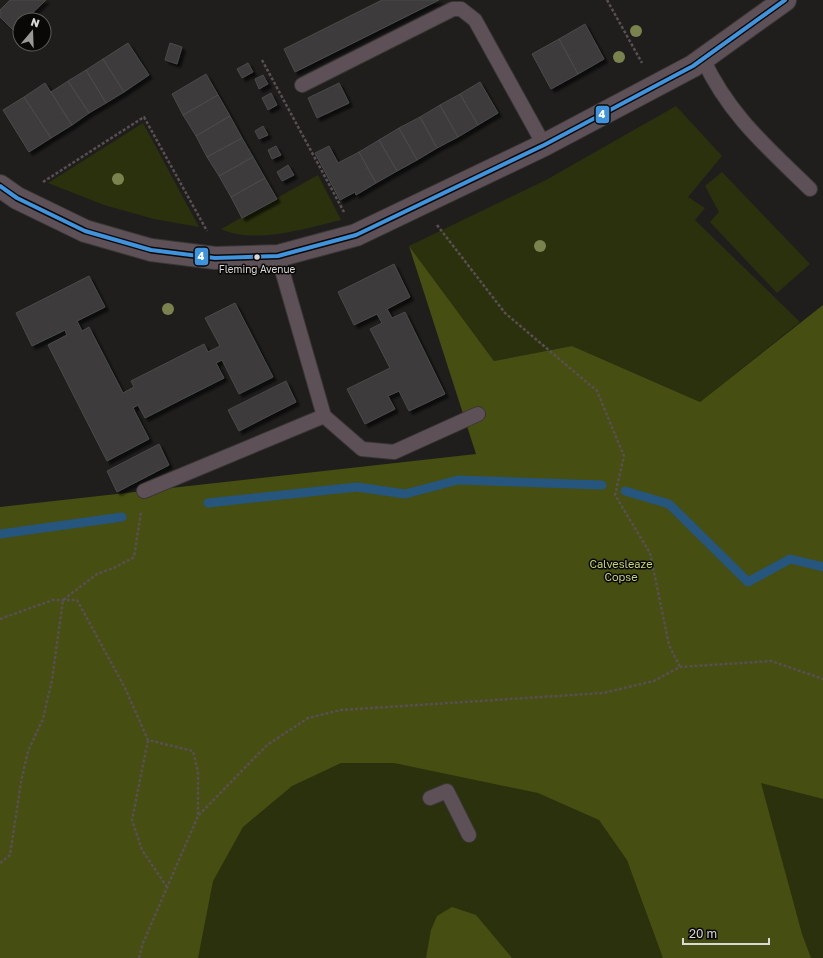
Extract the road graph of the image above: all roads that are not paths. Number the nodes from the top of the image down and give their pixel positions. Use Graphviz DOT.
graph roads {
  1 [pos="785,0"];
  2 [pos="703,59"];
  3 [pos="302,85"];
  4 [pos="544,145"];
  5 [pos="810,189"];
  6 [pos="8,192"];
  7 [pos="278,256"];
  8 [pos="478,414"];
  9 [pos="324,416"];
  10 [pos="144,491"];
  11 [pos="430,798"];
  12 [pos="469,835"];
  1 -- 2 [label="street"];
  2 -- 4 [label="street"];
  2 -- 5 [label="lane"];
  3 -- 4 [label="lane"];
  4 -- 7 [label="street"];
  6 -- 7 [label="street"];
  7 -- 9 [label="lane"];
  8 -- 9 [label="lane"];
  9 -- 10 [label="lane"];
  11 -- 12 [label="lane"];
}
